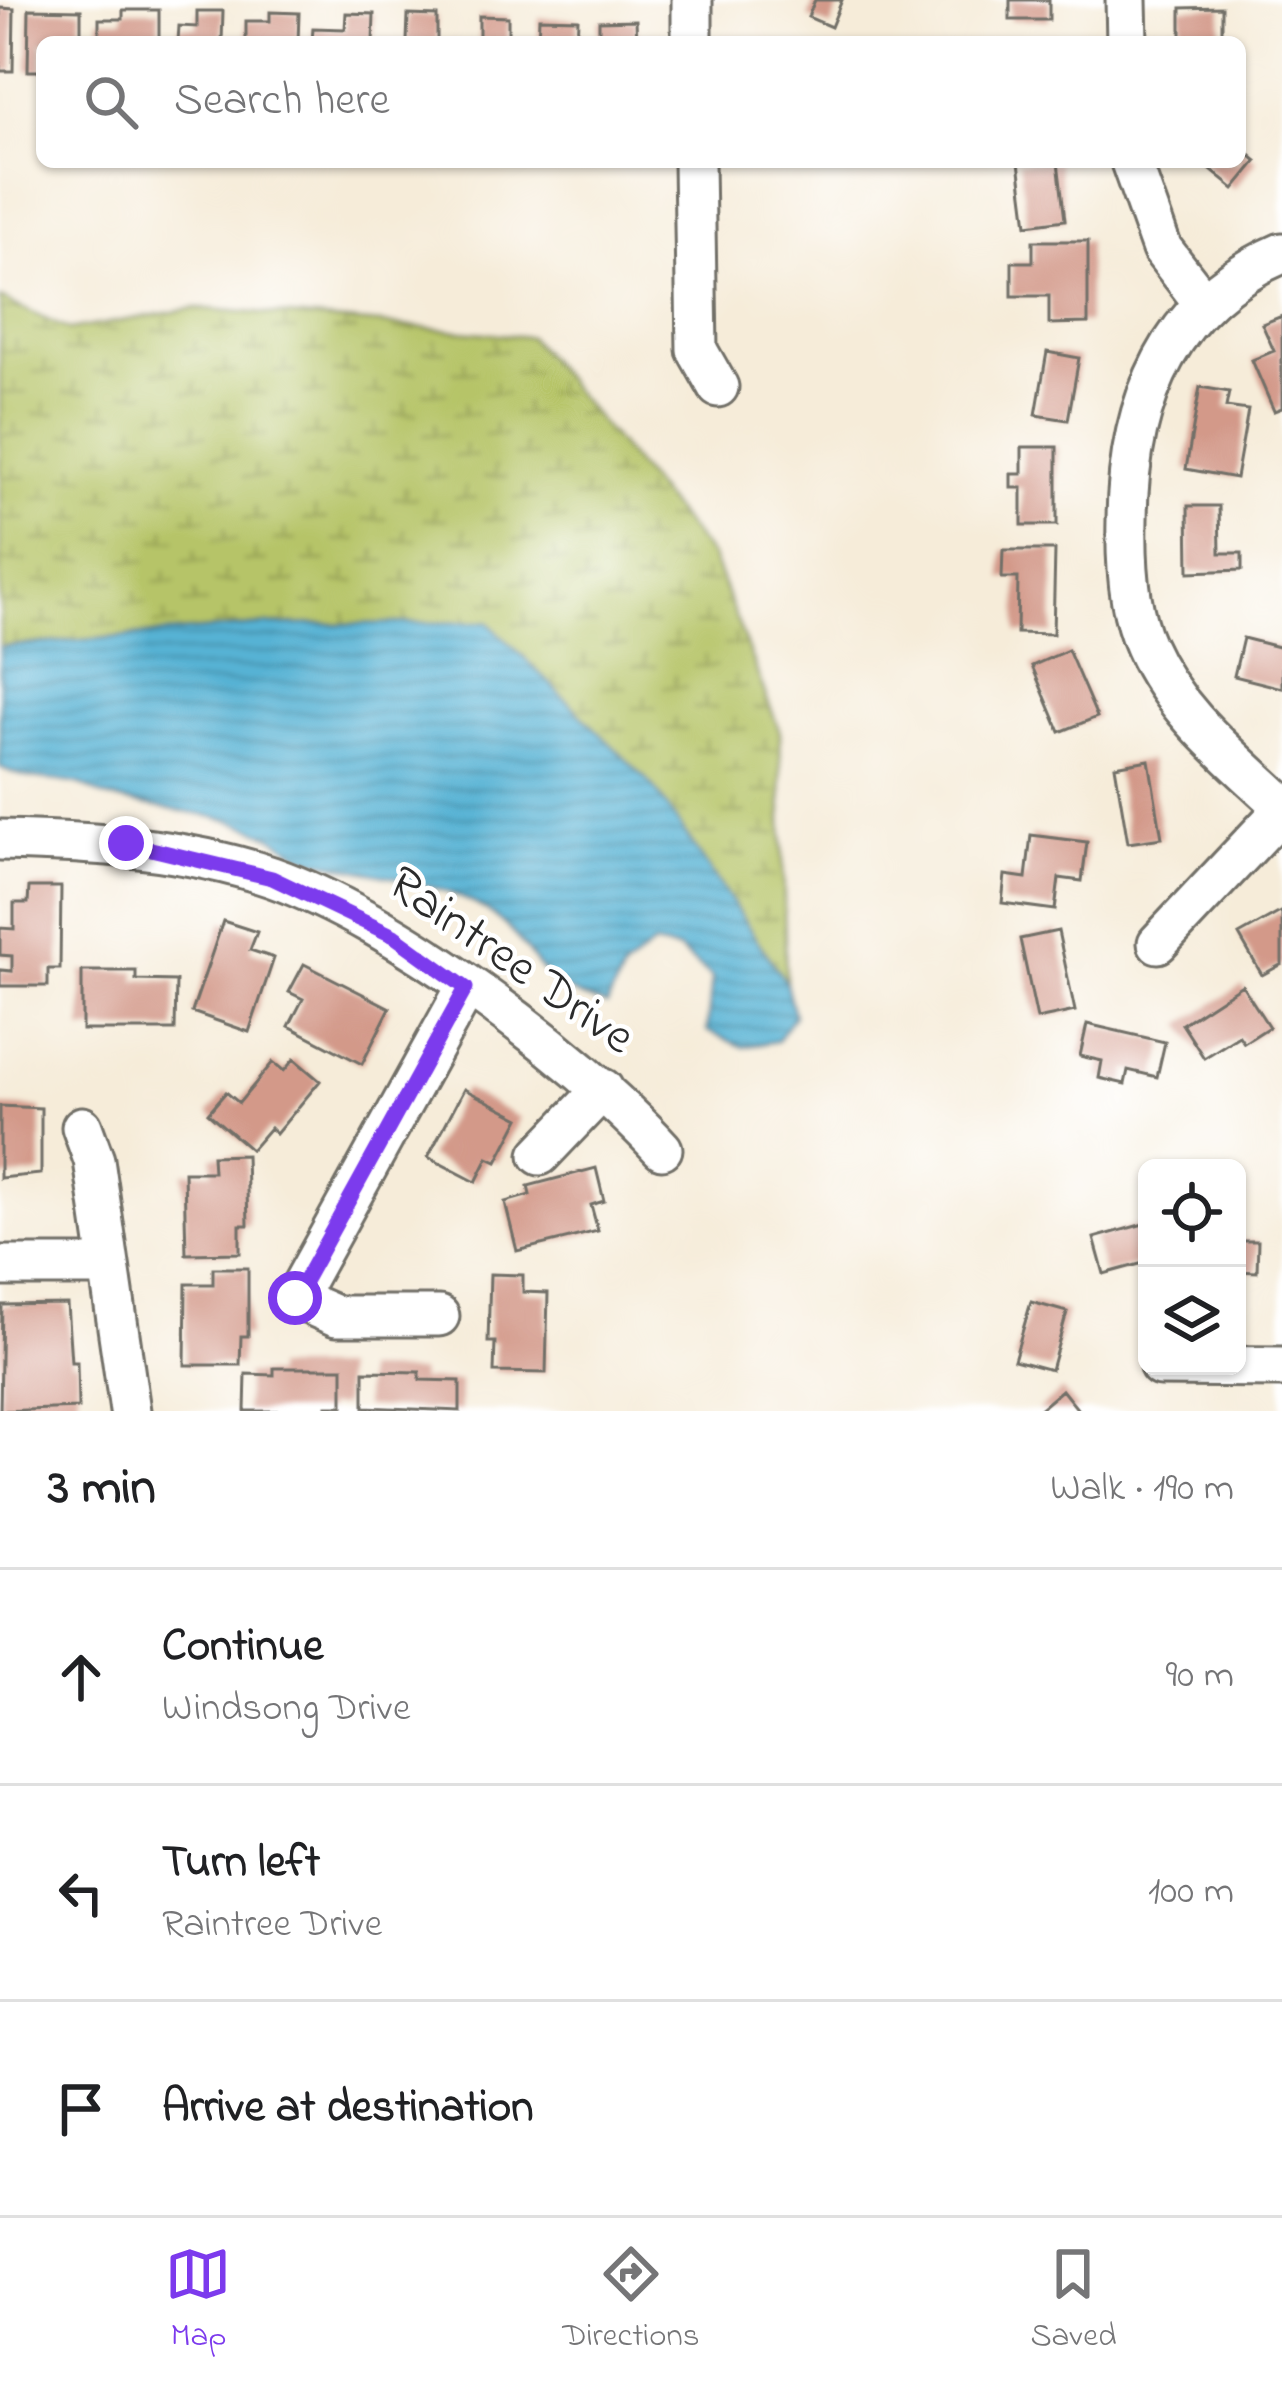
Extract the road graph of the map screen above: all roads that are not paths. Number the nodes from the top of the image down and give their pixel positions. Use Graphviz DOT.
graph roads {
  1 [pos="692,0"];
  2 [pos="1126,0"];
  3 [pos="692,36"];
  4 [pos="1127,36"];
  5 [pos="694,168"];
  6 [pos="1133,168"];
  7 [pos="1282,253"];
  8 [pos="1202,302"];
  9 [pos="718,387"];
  10 [pos="1282,808"];
  11 [pos="0,840"];
  12 [pos="1157,943"];
  13 [pos="466,988"];
  14 [pos="604,1089"];
  15 [pos="82,1127"];
  16 [pos="662,1149"];
  17 [pos="540,1155"];
  18 [pos="0,1266"];
  19 [pos="109,1266"];
  20 [pos="439,1316"];
  21 [pos="1246,1367"];
  22 [pos="1282,1367"];
  23 [pos="130,1411"];
  1 -- 3 [label="street"];
  2 -- 4 [label="street"];
  5 -- 9 [label="street"];
  6 -- 8 [label="street"];
  7 -- 8 [label="street"];
  8 -- 10 [label="street"];
  10 -- 12 [label="street"];
  11 -- 13 [label="street, Raintree Drive"];
  13 -- 14 [label="street, Raintree Drive"];
  13 -- 20 [label="street"];
  14 -- 16 [label="street, Raintree Drive"];
  14 -- 17 [label="street"];
  15 -- 19 [label="street"];
  18 -- 19 [label="street"];
  19 -- 23 [label="street"];
  21 -- 22 [label="street"];
}
